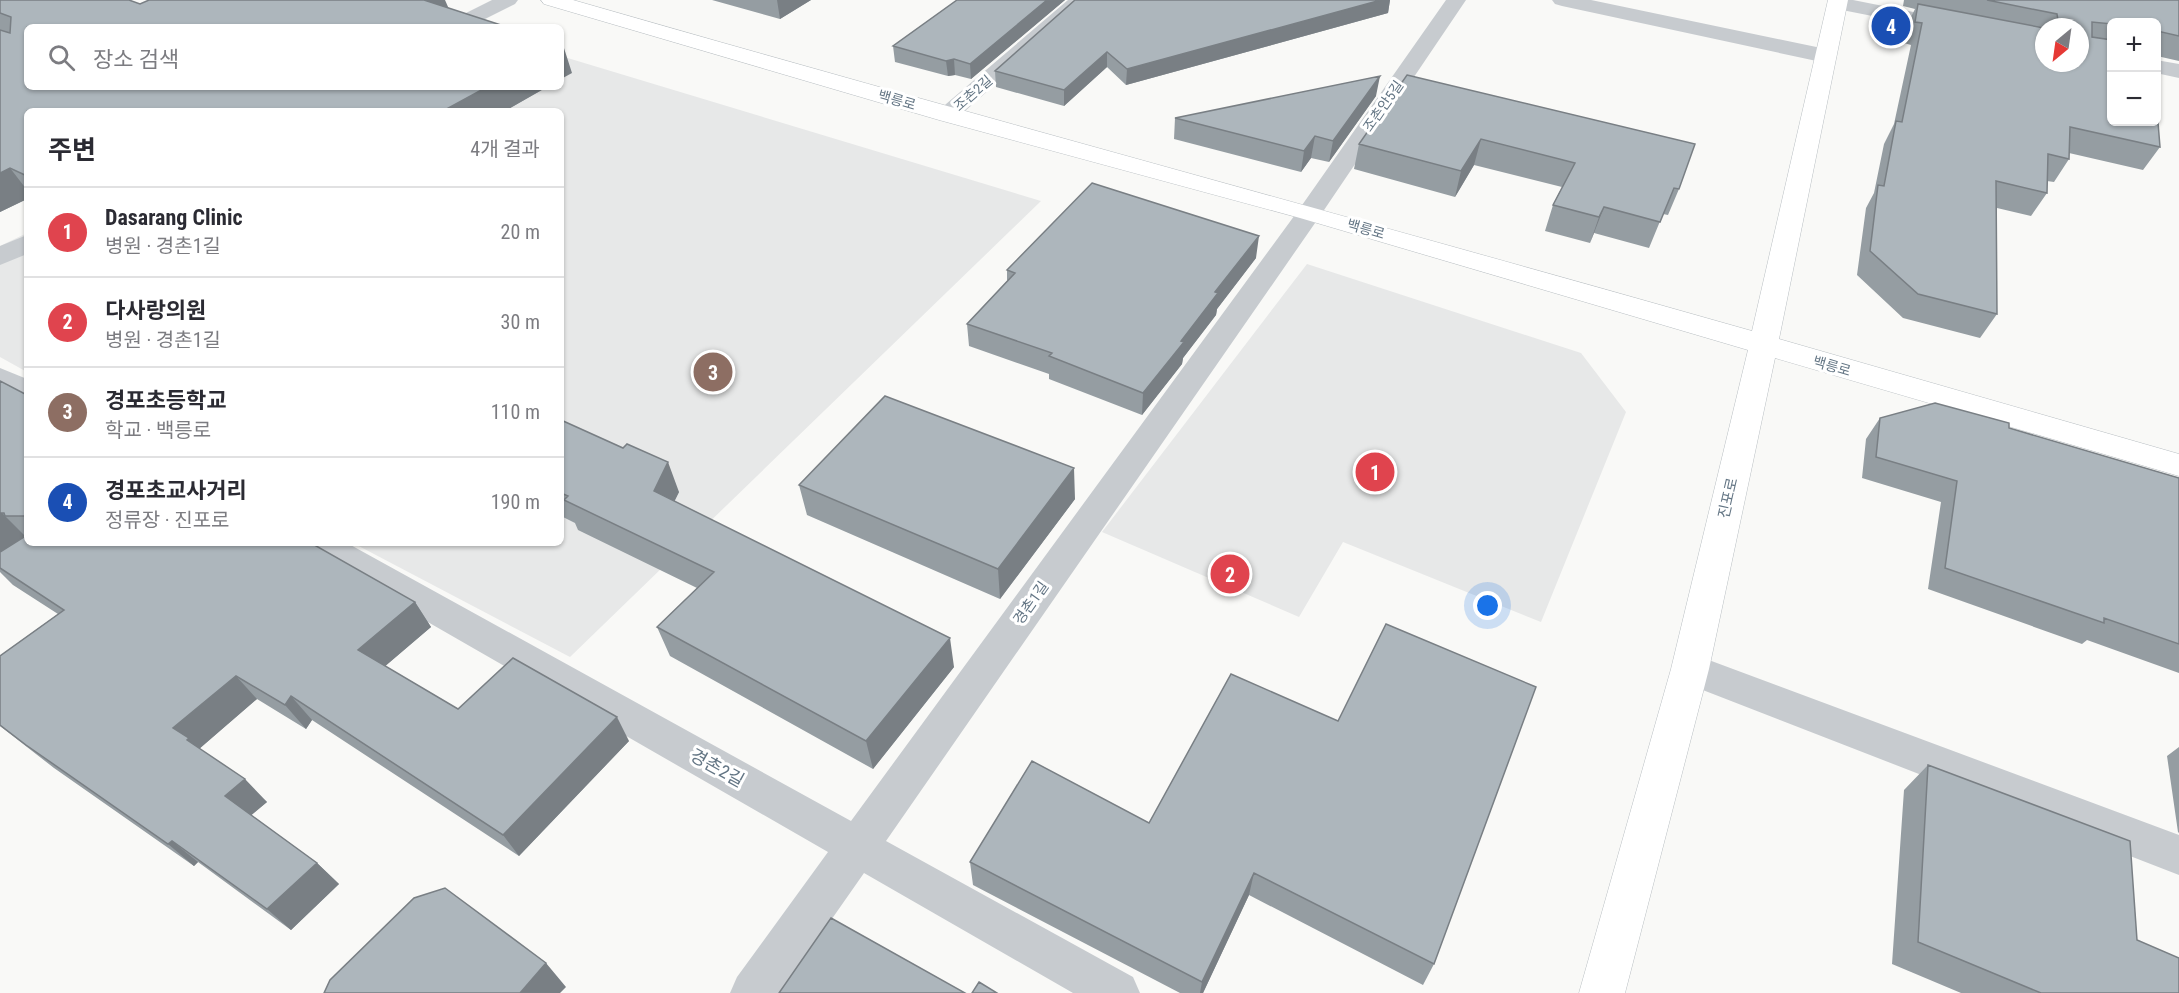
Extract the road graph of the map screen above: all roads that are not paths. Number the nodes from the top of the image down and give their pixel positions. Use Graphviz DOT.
graph roads {
  1 [pos="508,0"];
  2 [pos="551,0"];
  3 [pos="1080,0"];
  4 [pos="1456,0"];
  5 [pos="1562,0"];
  6 [pos="1837,2"];
  7 [pos="459,24"];
  8 [pos="2035,42"];
  9 [pos="1826,56"];
  10 [pos="2161,67"];
  11 [pos="2179,71"];
  12 [pos="947,115"];
  13 [pos="1310,213"];
  14 [pos="24,245"];
  15 [pos="0,257"];
  16 [pos="1763,346"];
  17 [pos="0,378"];
  18 [pos="24,390"];
  19 [pos="2179,465"];
  20 [pos="323,546"];
  21 [pos="1690,669"];
  22 [pos="857,847"];
  23 [pos="2179,855"];
  24 [pos="753,993"];
  25 [pos="1117,993"];
  26 [pos="1602,993"];
  1 -- 7 [label="street"];
  2 -- 12 [label="street, 백릉로"];
  3 -- 12 [label="street, 조촌2길"];
  4 -- 13 [label="street, 조촌안5길"];
  5 -- 9 [label="street"];
  6 -- 8 [label="street"];
  6 -- 9 [label="street, 진포로"];
  9 -- 16 [label="street, 진포로"];
  10 -- 11 [label="street"];
  12 -- 13 [label="street, 백릉로"];
  13 -- 16 [label="street, 백릉로"];
  13 -- 22 [label="street, 경촌1길"];
  14 -- 15 [label="street"];
  16 -- 19 [label="street, 백릉로"];
  16 -- 21 [label="street, 진포로"];
  17 -- 18 [label="street"];
  20 -- 22 [label="street, 경촌2길"];
  21 -- 23 [label="street"];
  21 -- 26 [label="street, 진포로"];
  22 -- 24 [label="street, 경촌1길"];
  22 -- 25 [label="street, 경촌2길"];
}
